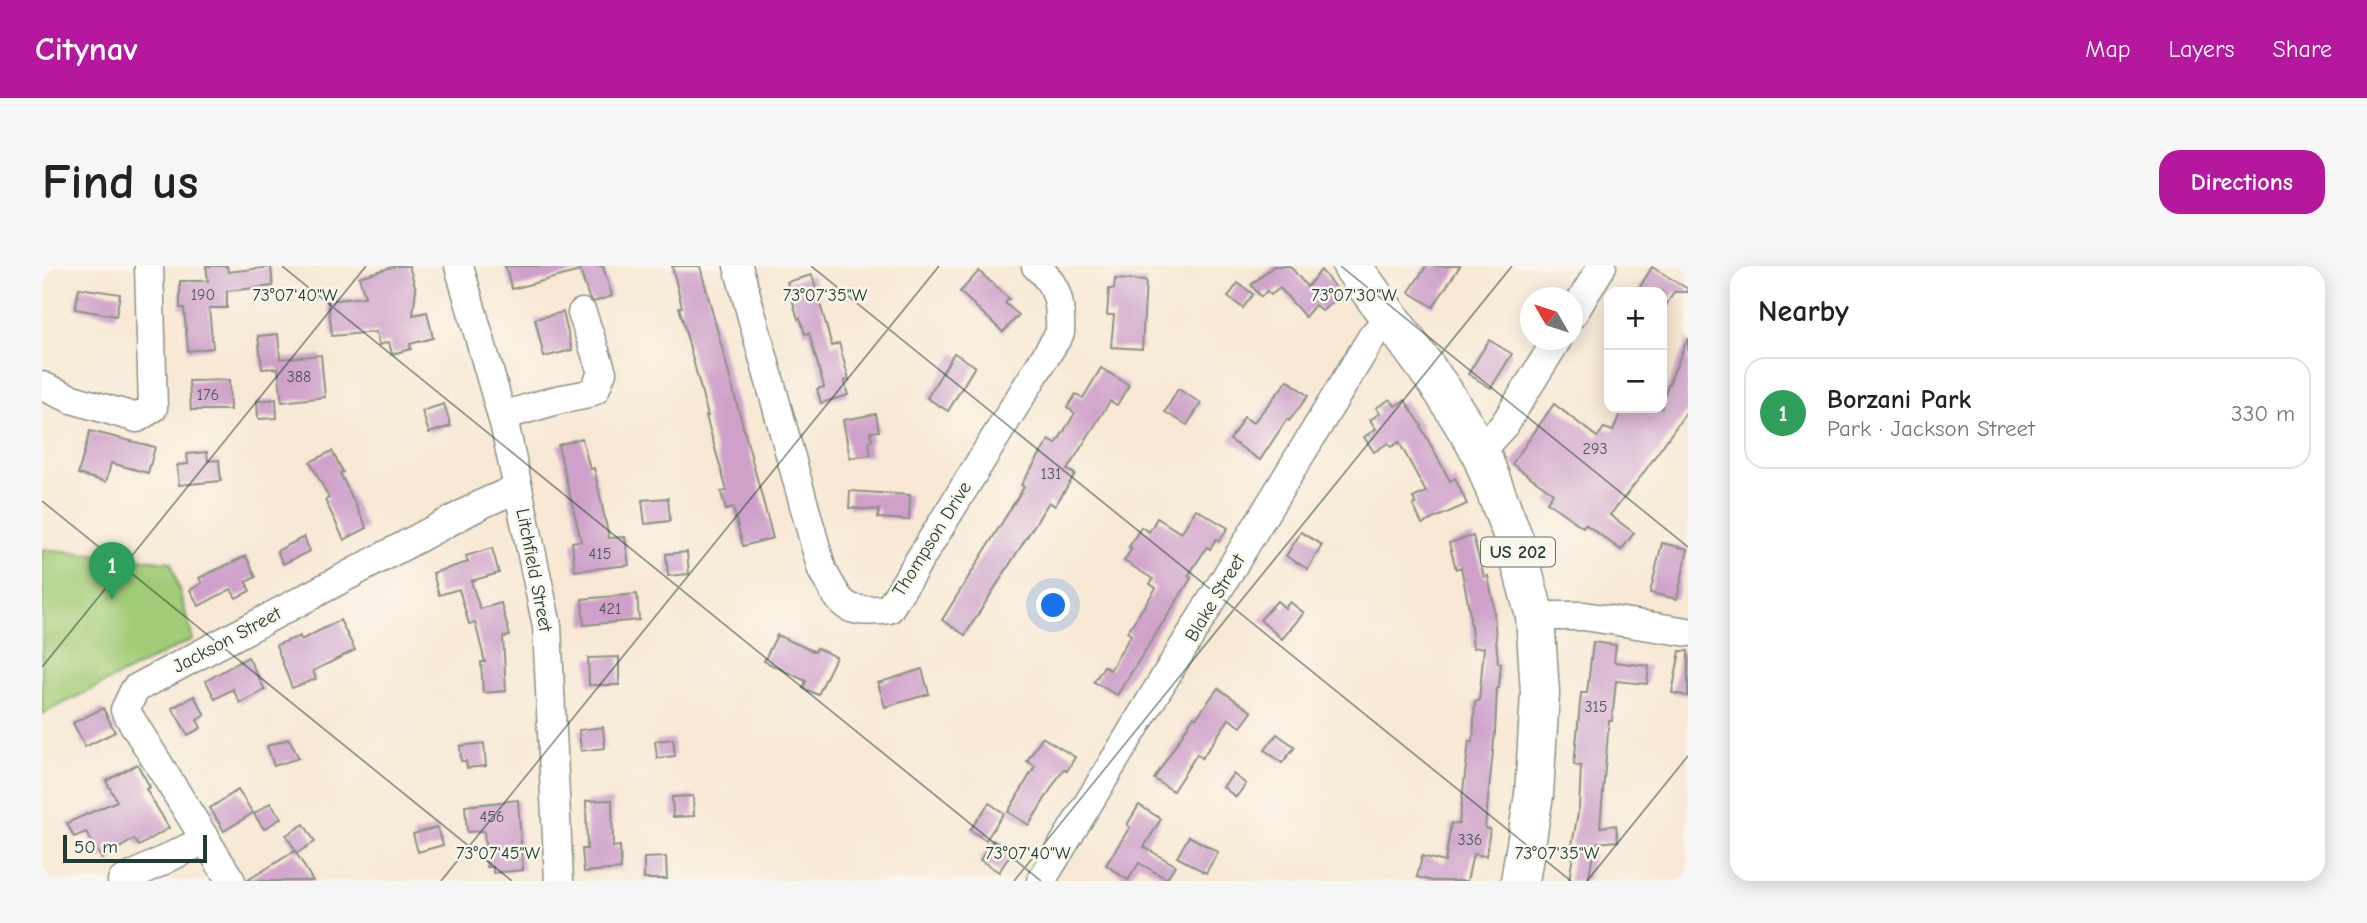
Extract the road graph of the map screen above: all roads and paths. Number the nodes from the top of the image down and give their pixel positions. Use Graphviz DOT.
graph roads {
  1 [pos="149,266"];
  2 [pos="459,266"];
  3 [pos="738,266"];
  4 [pos="1036,266"];
  5 [pos="1352,266"];
  6 [pos="1602,266"];
  7 [pos="1583,297"];
  8 [pos="582,313"];
  9 [pos="1390,316"];
  10 [pos="1551,350"];
  11 [pos="42,386"];
  12 [pos="502,416"];
  13 [pos="1480,451"];
  14 [pos="519,488"];
  15 [pos="1535,616"];
  16 [pos="1688,632"];
  17 [pos="206,839"];
  18 [pos="122,881"];
  19 [pos="231,881"];
  20 [pos="559,881"];
  21 [pos="1041,881"];
  22 [pos="1520,881"];
  1 -- 11 [label="street"];
  2 -- 12 [label="street, Litchfield Street"];
  3 -- 4 [label="street, Thompson Drive"];
  5 -- 9 [label="highway, US 202"];
  6 -- 7 [label="street"];
  8 -- 12 [label="street"];
  9 -- 13 [label="highway, US 202"];
  9 -- 21 [label="street, Blake Street"];
  10 -- 13 [label="street"];
  12 -- 14 [label="street, Litchfield Street"];
  13 -- 15 [label="highway, US 202"];
  14 -- 17 [label="street, Jackson Street"];
  14 -- 20 [label="street, Litchfield Street"];
  15 -- 16 [label="street"];
  15 -- 22 [label="highway, US 202"];
  17 -- 18 [label="street"];
  17 -- 19 [label="street, Jackson Street"];
}
